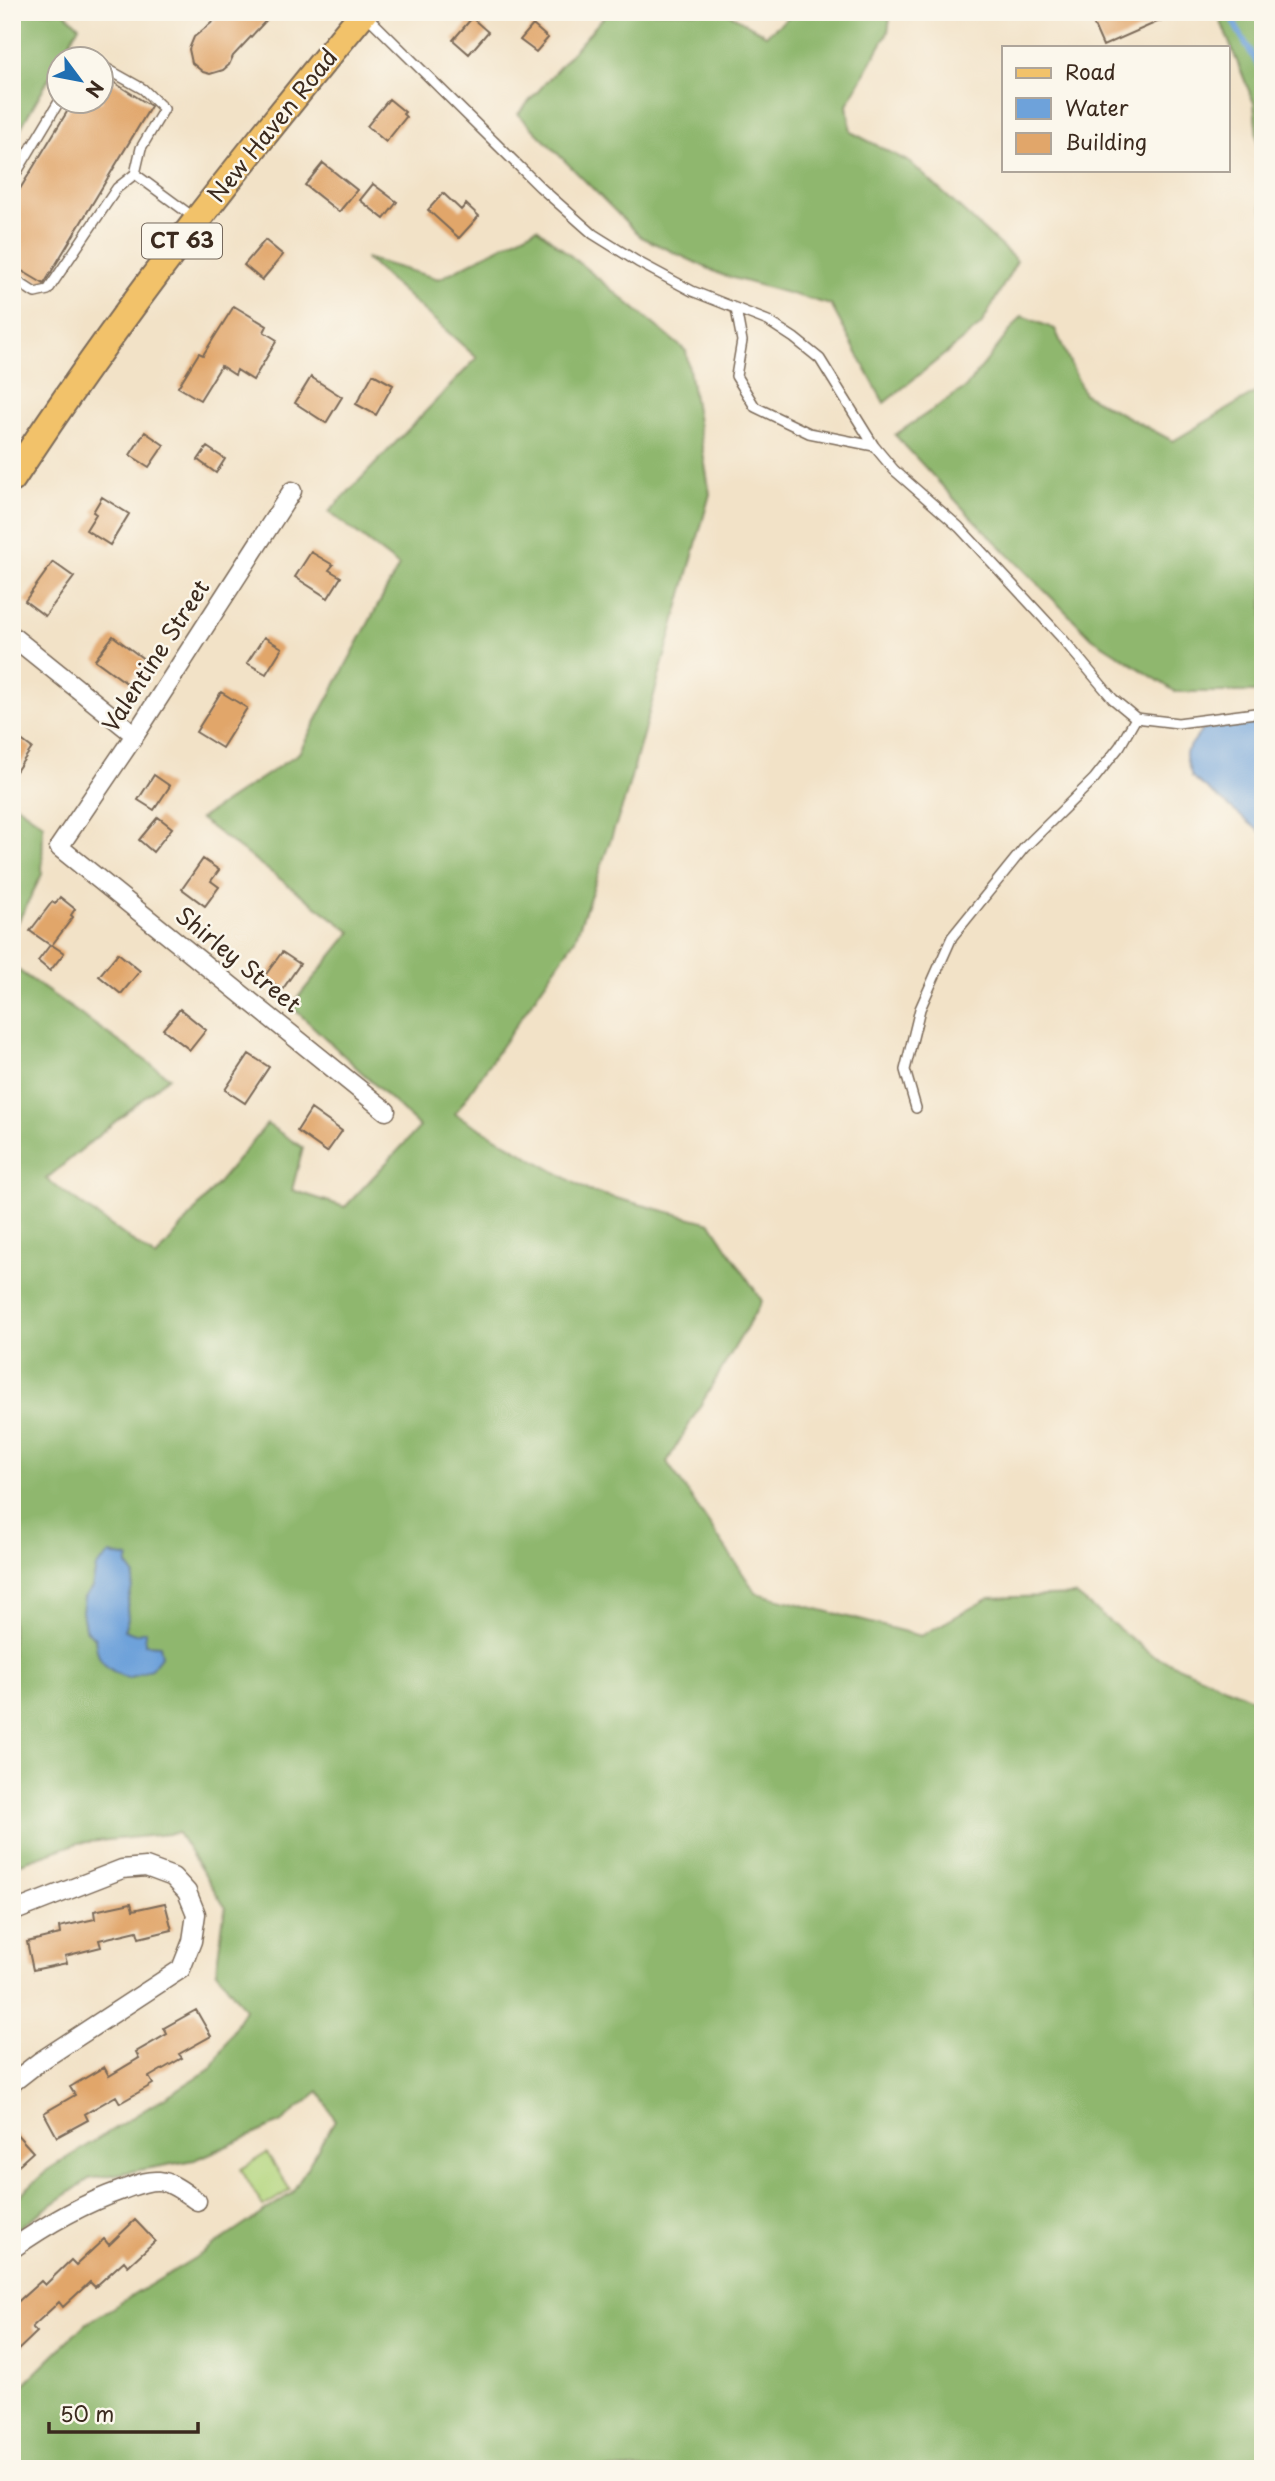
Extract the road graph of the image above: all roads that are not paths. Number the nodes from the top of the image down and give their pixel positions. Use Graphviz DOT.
graph roads {
  1 [pos="364,13"];
  2 [pos="116,74"];
  3 [pos="50,116"];
  4 [pos="135,174"];
  5 [pos="12,180"];
  6 [pos="198,220"];
  7 [pos="12,278"];
  8 [pos="736,309"];
  9 [pos="874,446"];
  10 [pos="12,480"];
  11 [pos="292,491"];
  12 [pos="12,636"];
  13 [pos="1263,712"];
  14 [pos="1136,718"];
  15 [pos="135,735"];
  16 [pos="59,847"];
  17 [pos="916,1108"];
  18 [pos="386,1111"];
  19 [pos="12,1912"];
  20 [pos="12,2083"];
  21 [pos="197,2201"];
  22 [pos="12,2249"];
  1 -- 6 [label="main road, New Haven Road / CT 63"];
  1 -- 8 [label="lane"];
  2 -- 4 [label="lane"];
  3 -- 5 [label="lane"];
  4 -- 6 [label="lane"];
  4 -- 7 [label="lane"];
  6 -- 10 [label="main road, New Haven Road / CT 63"];
  8 -- 9 [label="lane"];
  8 -- 9 [label="lane"];
  9 -- 14 [label="lane"];
  11 -- 15 [label="street, Valentine Street"];
  12 -- 15 [label="street"];
  13 -- 14 [label="lane"];
  14 -- 17 [label="lane"];
  15 -- 16 [label="street, Valentine Street"];
  16 -- 18 [label="street, Shirley Street"];
  19 -- 20 [label="street"];
  21 -- 22 [label="street"];
}
